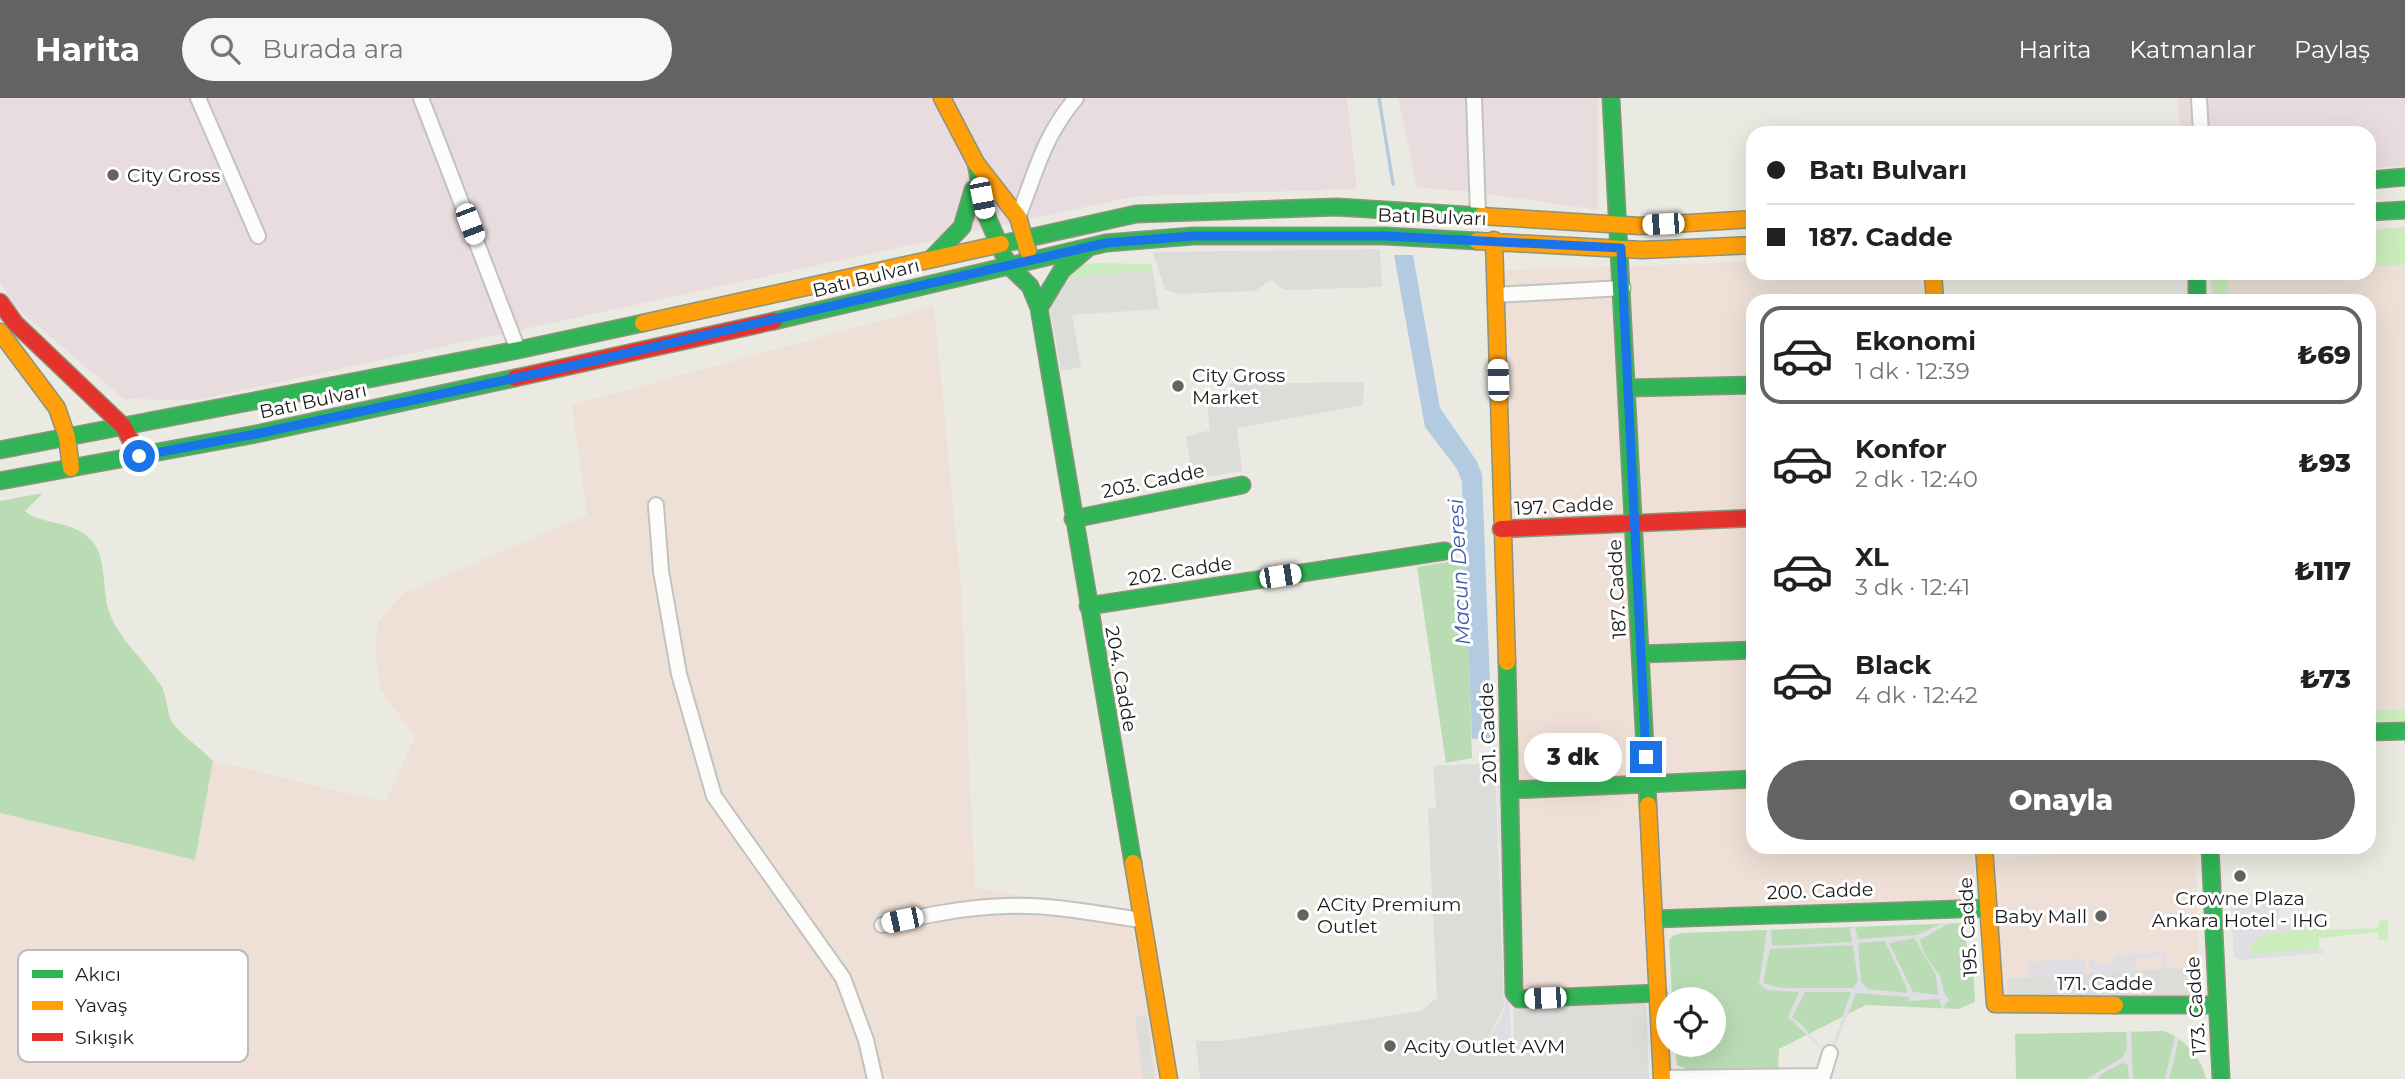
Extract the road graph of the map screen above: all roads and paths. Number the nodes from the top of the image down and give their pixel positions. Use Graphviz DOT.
graph roads {
  1 [pos="198,98"];
  2 [pos="421,98"];
  3 [pos="942,98"];
  4 [pos="1076,98"];
  5 [pos="1474,98"];
  6 [pos="1611,98"];
  7 [pos="2199,98"];
  8 [pos="2201,126"];
  9 [pos="976,163"];
  10 [pos="2405,177"];
  11 [pos="2376,179"];
  12 [pos="979,185"];
  13 [pos="2405,210"];
  14 [pos="2376,212"];
  15 [pos="1478,214"];
  16 [pos="1018,217"];
  17 [pos="1746,219"];
  18 [pos="1619,224"];
  19 [pos="258,236"];
  20 [pos="1024,237"];
  21 [pos="1494,240"];
  22 [pos="998,243"];
  23 [pos="1746,245"];
  24 [pos="1089,247"];
  25 [pos="1621,248"];
  26 [pos="933,257"];
  27 [pos="1031,260"];
  28 [pos="1009,265"];
  29 [pos="1030,286"];
  30 [pos="1623,288"];
  31 [pos="1495,295"];
  32 [pos="0,302"];
  33 [pos="1039,308"];
  34 [pos="0,332"];
  35 [pos="518,350"];
  36 [pos="1746,385"];
  37 [pos="1628,388"];
  38 [pos="123,426"];
  39 [pos="67,437"];
  40 [pos="0,450"];
  41 [pos="139,456"];
  42 [pos="71,468"];
  43 [pos="0,481"];
  44 [pos="1242,485"];
  45 [pos="656,506"];
  46 [pos="1746,517"];
  47 [pos="1073,519"];
  48 [pos="1634,523"];
  49 [pos="1501,529"];
  50 [pos="1444,551"];
  51 [pos="1088,606"];
  52 [pos="1746,650"];
  53 [pos="1641,654"];
  54 [pos="2405,731"];
  55 [pos="2376,732"];
  56 [pos="1746,779"];
  57 [pos="1647,783"];
  58 [pos="1511,790"];
  59 [pos="1984,854"];
  60 [pos="2210,854"];
  61 [pos="1988,908"];
  62 [pos="1654,919"];
  63 [pos="1141,920"];
  64 [pos="882,925"];
  65 [pos="1658,987"];
  66 [pos="1656,993"];
  67 [pos="1995,1004"];
  68 [pos="2216,1005"];
  69 [pos="1830,1053"];
  70 [pos="1661,1057"];
  71 [pos="1662,1078"];
  72 [pos="875,1079"];
  73 [pos="1169,1079"];
  74 [pos="2221,1079"];
  1 -- 19 [label="street"];
  2 -- 35 [label="street"];
  3 -- 9 [label="main road, 204. Cadde"];
  4 -- 16 [label="street"];
  5 -- 15 [label="street"];
  6 -- 18 [label="main road, 187. Cadde"];
  7 -- 8 [label="street"];
  9 -- 12 [label="main road, 204. Cadde"];
  9 -- 16 [label="main road, 204. Cadde"];
  10 -- 11 [label="main road"];
  12 -- 22 [label="main road, 204. Cadde"];
  12 -- 26 [label="main road"];
  13 -- 14 [label="main road"];
  15 -- 18 [label="main road, Batı Bulvarı"];
  15 -- 20 [label="main road, Batı Bulvarı"];
  16 -- 20 [label="main road, 204. Cadde"];
  17 -- 18 [label="main road, Batı Bulvarı"];
  18 -- 25 [label="main road, 187. Cadde"];
  20 -- 22 [label="main road, Batı Bulvarı"];
  20 -- 27 [label="main road, 204. Cadde"];
  21 -- 24 [label="main road, Batı Bulvarı"];
  21 -- 25 [label="main road, Batı Bulvarı"];
  21 -- 31 [label="main road, 201. Cadde"];
  22 -- 26 [label="main road, Batı Bulvarı"];
  22 -- 28 [label="main road, 204. Cadde"];
  23 -- 25 [label="main road, Batı Bulvarı"];
  24 -- 27 [label="main road, Batı Bulvarı"];
  24 -- 33 [label="main road"];
  25 -- 30 [label="main road, 187. Cadde"];
  26 -- 35 [label="main road, Batı Bulvarı"];
  27 -- 28 [label="main road, Batı Bulvarı"];
  27 -- 29 [label="main road, 204. Cadde"];
  28 -- 29 [label="main road, 204. Cadde"];
  28 -- 41 [label="main road, Batı Bulvarı"];
  29 -- 33 [label="main road, 204. Cadde"];
  30 -- 31 [label="street"];
  30 -- 37 [label="main road, 187. Cadde"];
  31 -- 49 [label="main road, 201. Cadde"];
  32 -- 38 [label="main road"];
  33 -- 47 [label="main road, 204. Cadde"];
  34 -- 39 [label="main road"];
  35 -- 38 [label="main road, Batı Bulvarı"];
  36 -- 37 [label="main road"];
  37 -- 48 [label="main road, 187. Cadde"];
  38 -- 39 [label="main road, Batı Bulvarı"];
  38 -- 41 [label="main road"];
  39 -- 40 [label="main road, Batı Bulvarı"];
  39 -- 42 [label="main road"];
  41 -- 42 [label="main road, Batı Bulvarı"];
  42 -- 43 [label="main road, Batı Bulvarı"];
  44 -- 47 [label="main road, 203. Cadde"];
  45 -- 72 [label="street"];
  46 -- 48 [label="main road, 197. Cadde"];
  47 -- 51 [label="main road, 204. Cadde"];
  48 -- 49 [label="main road, 197. Cadde"];
  48 -- 53 [label="main road, 187. Cadde"];
  49 -- 58 [label="main road, 201. Cadde"];
  50 -- 51 [label="main road, 202. Cadde"];
  51 -- 63 [label="main road, 204. Cadde"];
  52 -- 53 [label="main road"];
  53 -- 57 [label="main road, 187. Cadde"];
  54 -- 55 [label="main road"];
  56 -- 57 [label="main road"];
  57 -- 58 [label="main road"];
  57 -- 62 [label="main road, 187. Cadde"];
  58 -- 66 [label="main road, 201. Cadde"];
  59 -- 61 [label="main road, 195. Cadde"];
  60 -- 68 [label="main road, 173. Cadde"];
  61 -- 62 [label="main road, 200. Cadde"];
  61 -- 67 [label="main road, 195. Cadde"];
  62 -- 65 [label="main road, 187. Cadde"];
  63 -- 64 [label="street"];
  63 -- 73 [label="main road, 204. Cadde"];
  67 -- 68 [label="main road, 171. Cadde"];
  68 -- 74 [label="main road, 173. Cadde"];
  69 -- 71 [label="street"];
  70 -- 71 [label="main road, 187. Cadde"];
}
